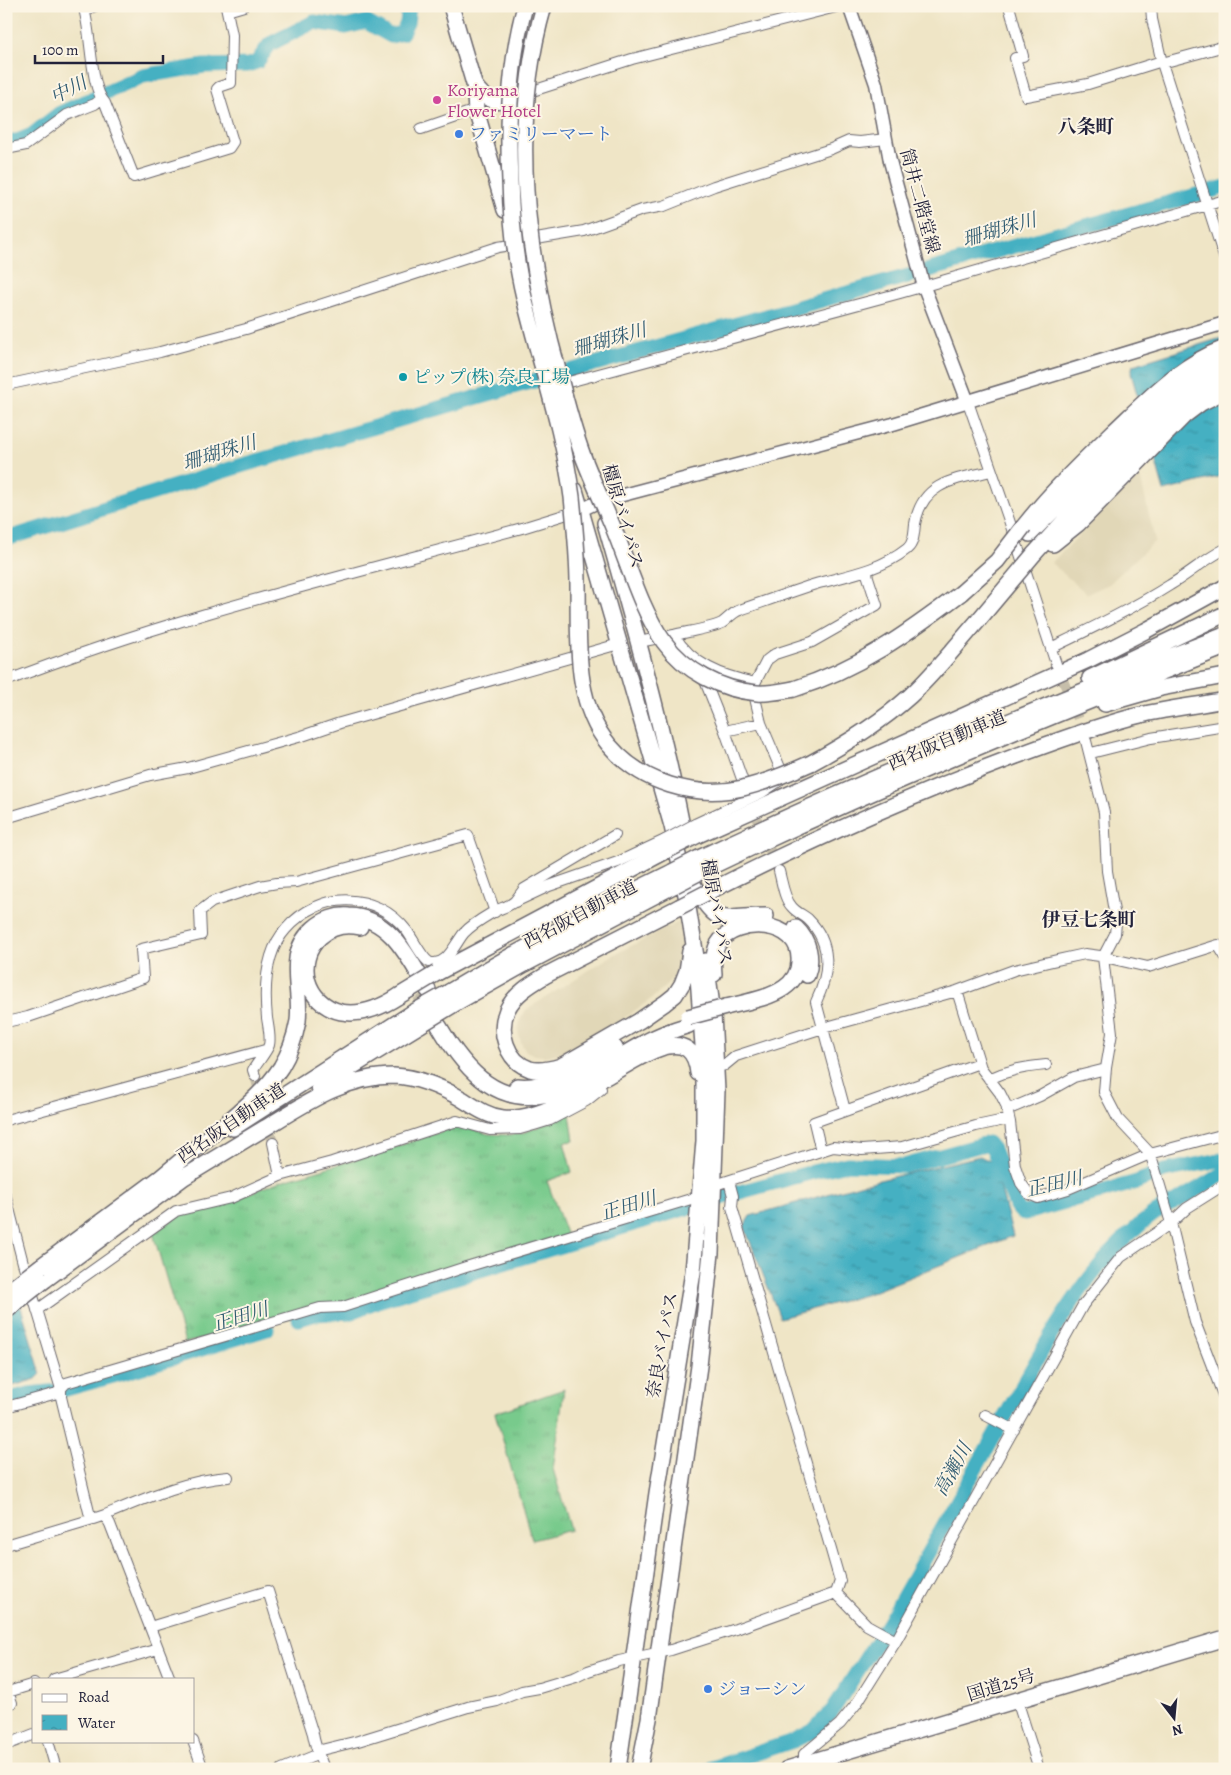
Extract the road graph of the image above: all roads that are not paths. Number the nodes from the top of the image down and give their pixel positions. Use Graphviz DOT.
graph roads {
  1 [pos="244,6"];
  2 [pos="451,6"];
  3 [pos="518,6"];
  4 [pos="525,6"];
  5 [pos="540,6"];
  6 [pos="544,6"];
  7 [pos="840,6"];
  8 [pos="849,6"];
  9 [pos="1009,6"];
  10 [pos="1151,6"];
  11 [pos="88,7"];
  12 [pos="226,9"];
  13 [pos="1225,46"];
  14 [pos="1162,62"];
  15 [pos="522,95"];
  16 [pos="478,97"];
  17 [pos="101,99"];
  18 [pos="503,101"];
  19 [pos="422,129"];
  20 [pos="886,139"];
  21 [pos="6,149"];
  22 [pos="1225,200"];
  23 [pos="1206,204"];
  24 [pos="506,210"];
  25 [pos="530,240"];
  26 [pos="511,245"];
  27 [pos="1225,260"];
  28 [pos="924,285"];
  29 [pos="1225,323"];
  30 [pos="1225,348"];
  31 [pos="1225,360"];
  32 [pos="1225,374"];
  33 [pos="565,382"];
  34 [pos="6,385"];
  35 [pos="1225,391"];
  36 [pos="968,402"];
  37 [pos="1116,438"];
  38 [pos="1129,463"];
  39 [pos="992,471"];
  40 [pos="600,502"];
  41 [pos="581,510"];
  42 [pos="1225,549"];
  43 [pos="866,571"];
  44 [pos="1225,587"];
  45 [pos="1225,614"];
  46 [pos="674,635"];
  47 [pos="1225,635"];
  48 [pos="639,642"];
  49 [pos="619,644"];
  50 [pos="1051,648"];
  51 [pos="1225,648"];
  52 [pos="698,662"];
  53 [pos="1056,664"];
  54 [pos="1225,676"];
  55 [pos="6,681"];
  56 [pos="755,683"];
  57 [pos="1225,700"];
  58 [pos="762,723"];
  59 [pos="1225,726"];
  60 [pos="726,731"];
  61 [pos="982,732"];
  62 [pos="1086,741"];
  63 [pos="1091,753"];
  64 [pos="910,776"];
  65 [pos="747,794"];
  66 [pos="6,818"];
  67 [pos="696,829"];
  68 [pos="615,835"];
  69 [pos="666,845"];
  70 [pos="699,865"];
  71 [pos="778,871"];
  72 [pos="694,886"];
  73 [pos="514,902"];
  74 [pos="495,912"];
  75 [pos="690,925"];
  76 [pos="1225,956"];
  77 [pos="1104,957"];
  78 [pos="957,991"];
  79 [pos="726,1011"];
  80 [pos="416,1019"];
  81 [pos="6,1022"];
  82 [pos="443,1024"];
  83 [pos="823,1028"];
  84 [pos="714,1036"];
  85 [pos="642,1038"];
  86 [pos="265,1050"];
  87 [pos="603,1061"];
  88 [pos="979,1063"];
  89 [pos="1046,1065"];
  90 [pos="716,1067"];
  91 [pos="1106,1069"];
  92 [pos="255,1076"];
  93 [pos="990,1079"];
  94 [pos="601,1089"];
  95 [pos="845,1110"];
  96 [pos="1008,1115"];
  97 [pos="6,1120"];
  98 [pos="1225,1134"];
  99 [pos="273,1143"];
  100 [pos="821,1151"];
  101 [pos="1150,1154"];
  102 [pos="280,1176"];
  103 [pos="160,1178"];
  104 [pos="181,1179"];
  105 [pos="715,1181"];
  106 [pos="1225,1184"];
  107 [pos="700,1196"];
  108 [pos="6,1197"];
  109 [pos="1170,1221"];
  110 [pos="43,1273"];
  111 [pos="6,1293"];
  112 [pos="6,1310"];
  113 [pos="37,1310"];
  114 [pos="61,1388"];
  115 [pos="1225,1400"];
  116 [pos="6,1407"];
  117 [pos="985,1414"];
  118 [pos="1013,1429"];
  119 [pos="228,1477"];
  120 [pos="105,1515"];
  121 [pos="93,1519"];
  122 [pos="6,1545"];
  123 [pos="836,1593"];
  124 [pos="150,1627"];
  125 [pos="1225,1638"];
  126 [pos="894,1641"];
  127 [pos="158,1649"];
  128 [pos="657,1653"];
  129 [pos="633,1659"];
  130 [pos="83,1675"];
  131 [pos="61,1678"];
  132 [pos="170,1678"];
  133 [pos="32,1685"];
  134 [pos="1017,1700"];
  135 [pos="6,1704"];
  136 [pos="32,1735"];
  137 [pos="48,1742"];
  138 [pos="193,1742"];
  139 [pos="6,1745"];
  140 [pos="318,1752"];
  141 [pos="804,1764"];
  142 [pos="56,1769"];
  143 [pos="203,1769"];
  144 [pos="282,1769"];
  145 [pos="324,1769"];
  146 [pos="618,1769"];
  147 [pos="639,1769"];
  148 [pos="787,1769"];
  149 [pos="1040,1769"];
  1 -- 12 [label="street"];
  2 -- 16 [label="highway"];
  3 -- 18 [label="highway, 橿原バイパス"];
  4 -- 38 [label="highway, bridge"];
  5 -- 15 [label="highway, 橿原バイパス"];
  6 -- 37 [label="highway, bridge"];
  7 -- 15 [label="street"];
  8 -- 20 [label="main road, 筒井二階堂線"];
  9 -- 14 [label="street"];
  10 -- 14 [label="street"];
  11 -- 17 [label="street"];
  12 -- 17 [label="street"];
  13 -- 14 [label="street"];
  14 -- 23 [label="street"];
  15 -- 18 [label="highway"];
  15 -- 25 [label="highway, 橿原バイパス"];
  16 -- 18 [label="highway"];
  16 -- 19 [label="street"];
  16 -- 24 [label="highway"];
  17 -- 21 [label="street"];
  18 -- 24 [label="highway, 橿原バイパス"];
  20 -- 25 [label="street"];
  20 -- 28 [label="main road, 筒井二階堂線"];
  22 -- 23 [label="street"];
  23 -- 27 [label="street"];
  23 -- 28 [label="street"];
  24 -- 26 [label="highway, 橿原バイパス"];
  25 -- 33 [label="highway, 橿原バイパス"];
  26 -- 34 [label="street"];
  26 -- 41 [label="highway, 橿原バイパス, bridge"];
  28 -- 33 [label="street"];
  28 -- 36 [label="main road, 筒井二階堂線"];
  29 -- 36 [label="main road"];
  30 -- 37 [label="highway"];
  31 -- 37 [label="highway"];
  32 -- 38 [label="highway"];
  33 -- 40 [label="highway, 橿原バイパス"];
  35 -- 38 [label="highway"];
  36 -- 39 [label="street"];
  36 -- 40 [label="main road"];
  39 -- 43 [label="street"];
  39 -- 50 [label="street"];
  40 -- 41 [label="main road"];
  40 -- 48 [label="highway, 橿原バイパス"];
  41 -- 49 [label="highway, 橿原バイパス"];
  41 -- 55 [label="street"];
  42 -- 50 [label="street"];
  43 -- 46 [label="street"];
  43 -- 56 [label="street"];
  44 -- 67 [label="highway"];
  45 -- 61 [label="highway"];
  46 -- 48 [label="street"];
  46 -- 52 [label="street"];
  47 -- 61 [label="highway, 西名阪自動車道"];
  48 -- 72 [label="highway, 橿原バイパス"];
  49 -- 66 [label="street"];
  49 -- 75 [label="highway, 橿原バイパス"];
  50 -- 53 [label="street"];
  51 -- 64 [label="highway, 西名阪自動車道"];
  52 -- 56 [label="street"];
  52 -- 60 [label="street"];
  54 -- 64 [label="highway"];
  56 -- 58 [label="street"];
  57 -- 87 [label="highway, bridge"];
  58 -- 60 [label="street"];
  58 -- 67 [label="street"];
  59 -- 63 [label="street"];
  60 -- 65 [label="street"];
  61 -- 70 [label="highway, 西名阪自動車道"];
  62 -- 63 [label="street"];
  63 -- 77 [label="street"];
  64 -- 70 [label="highway, 西名阪自動車道"];
  67 -- 69 [label="highway, bridge"];
  68 -- 73 [label="street"];
  69 -- 73 [label="street"];
  69 -- 103 [label="highway, bridge"];
  70 -- 80 [label="highway, 西名阪自動車道, bridge"];
  71 -- 83 [label="street"];
  72 -- 79 [label="highway"];
  72 -- 84 [label="highway, 橿原バイパス"];
  73 -- 74 [label="street"];
  74 -- 81 [label="street"];
  74 -- 86 [label="street"];
  75 -- 85 [label="highway"];
  75 -- 105 [label="highway, 奈良バイパス"];
  76 -- 77 [label="street"];
  77 -- 78 [label="street"];
  77 -- 91 [label="street"];
  78 -- 83 [label="street"];
  78 -- 88 [label="street"];
  79 -- 84 [label="highway"];
  79 -- 85 [label="highway"];
  80 -- 103 [label="highway, 西名阪自動車道"];
  80 -- 104 [label="highway, 西名阪自動車道"];
  82 -- 87 [label="highway"];
  83 -- 90 [label="street"];
  83 -- 95 [label="street"];
  84 -- 90 [label="highway, 奈良バイパス"];
  85 -- 87 [label="highway"];
  85 -- 87 [label="highway"];
  85 -- 87 [label="highway"];
  85 -- 87 [label="highway"];
  85 -- 105 [label="highway"];
  86 -- 92 [label="street"];
  86 -- 97 [label="street"];
  87 -- 104 [label="highway"];
  88 -- 93 [label="street"];
  88 -- 95 [label="street"];
  89 -- 93 [label="street"];
  90 -- 105 [label="highway, 奈良バイパス"];
  91 -- 96 [label="street"];
  91 -- 101 [label="street"];
  93 -- 96 [label="street"];
  94 -- 102 [label="street"];
  95 -- 100 [label="street"];
  96 -- 100 [label="street"];
  96 -- 101 [label="street"];
  98 -- 101 [label="street"];
  99 -- 102 [label="street"];
  100 -- 105 [label="street"];
  101 -- 109 [label="street"];
  102 -- 113 [label="street"];
  103 -- 110 [label="highway, 西名阪自動車道"];
  104 -- 110 [label="highway, 西名阪自動車道"];
  105 -- 107 [label="highway, 奈良バイパス"];
  105 -- 123 [label="street"];
  105 -- 128 [label="highway, 奈良バイパス"];
  106 -- 109 [label="street"];
  107 -- 114 [label="street"];
  107 -- 129 [label="highway, 奈良バイパス"];
  108 -- 113 [label="street"];
  109 -- 115 [label="street"];
  109 -- 118 [label="street"];
  110 -- 111 [label="highway, 西名阪自動車道, bridge"];
  110 -- 112 [label="highway, 西名阪自動車道, bridge"];
  113 -- 114 [label="street"];
  114 -- 116 [label="street"];
  114 -- 121 [label="street"];
  117 -- 118 [label="street"];
  118 -- 126 [label="street"];
  119 -- 120 [label="street"];
  120 -- 121 [label="street"];
  120 -- 124 [label="street"];
  121 -- 122 [label="street"];
  123 -- 126 [label="street"];
  123 -- 128 [label="street"];
  124 -- 127 [label="street"];
  124 -- 140 [label="street"];
  125 -- 134 [label="highway, 国道25号"];
  126 -- 141 [label="street"];
  127 -- 130 [label="street"];
  127 -- 132 [label="street"];
  128 -- 129 [label="street"];
  128 -- 147 [label="highway, 奈良バイパス"];
  129 -- 140 [label="street"];
  129 -- 146 [label="highway, 奈良バイパス"];
  130 -- 131 [label="street"];
  133 -- 135 [label="street"];
  134 -- 141 [label="highway, 国道25号"];
  134 -- 149 [label="street"];
  136 -- 139 [label="street"];
  137 -- 142 [label="street"];
  138 -- 143 [label="street"];
  140 -- 144 [label="street"];
  140 -- 145 [label="street"];
  141 -- 148 [label="highway, 国道25号"];
}
